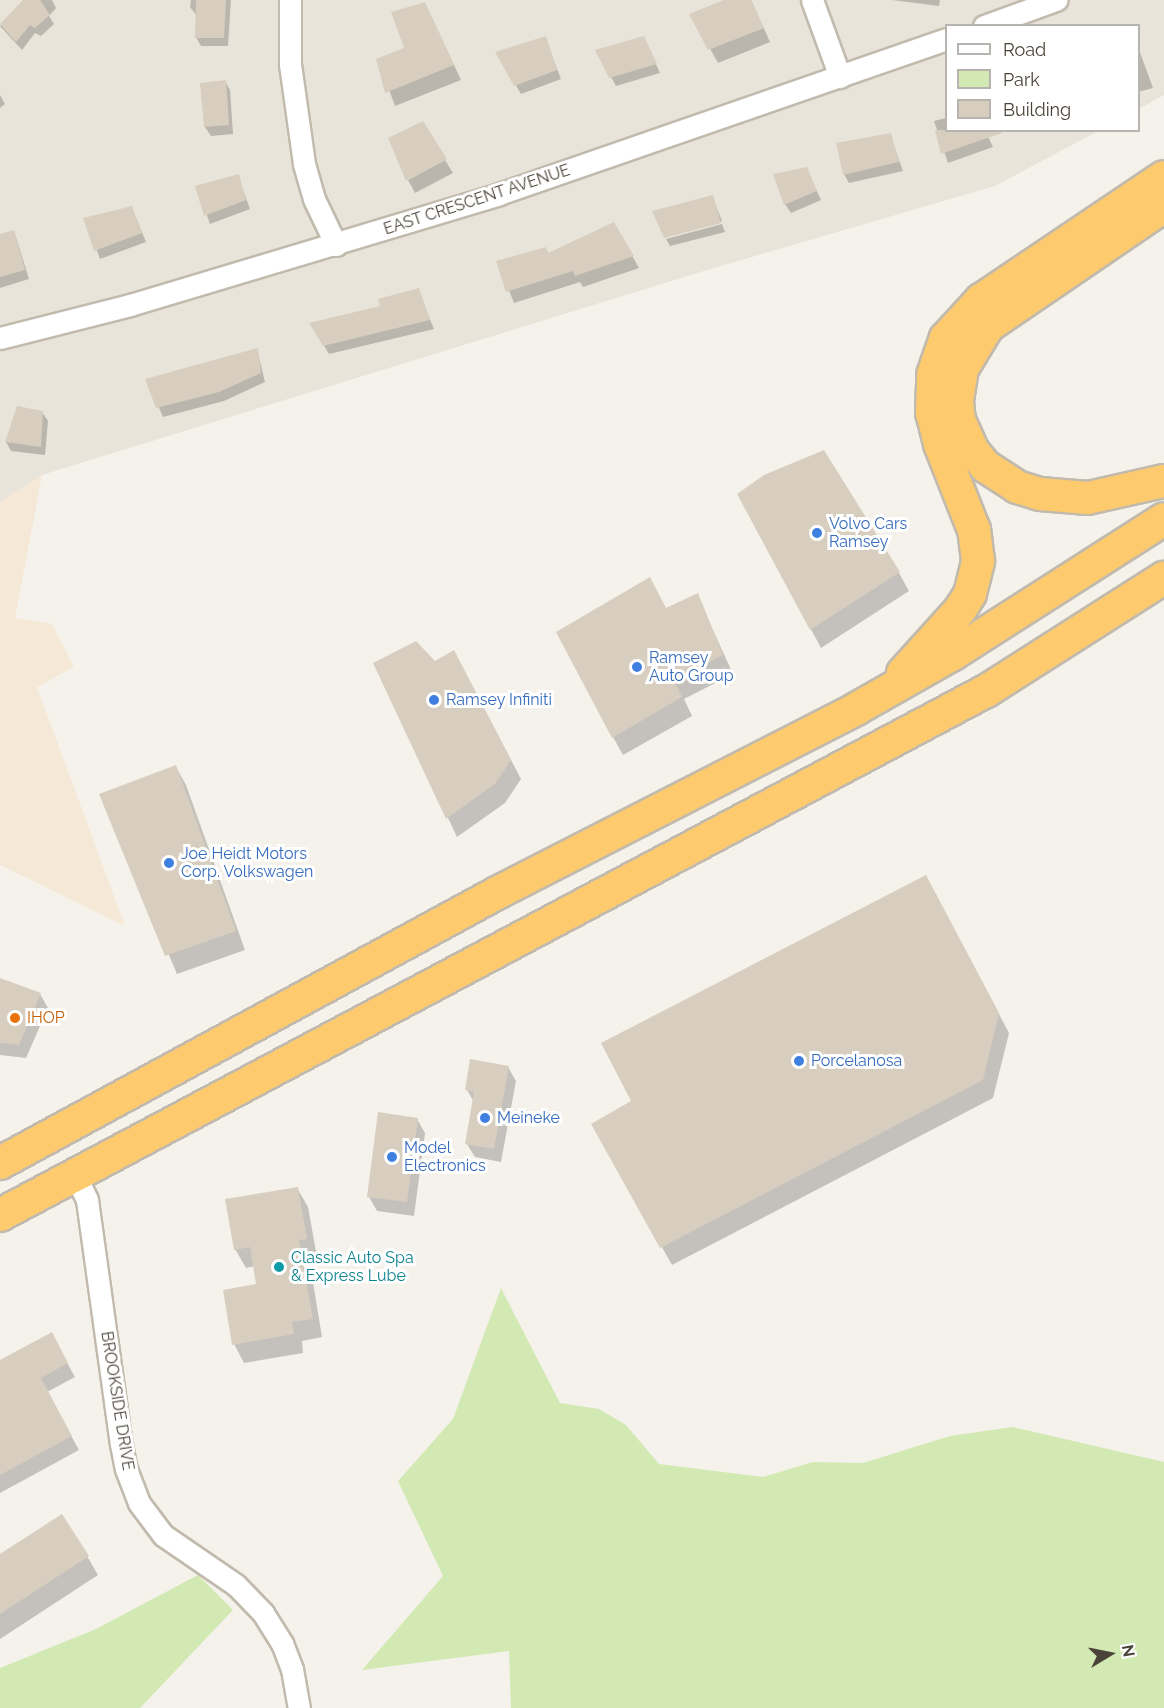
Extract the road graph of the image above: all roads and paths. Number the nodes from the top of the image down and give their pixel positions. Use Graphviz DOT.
graph roads {
  1 [pos="290,0"];
  2 [pos="812,0"];
  3 [pos="1056,0"];
  4 [pos="990,24"];
  5 [pos="945,39"];
  6 [pos="840,77"];
  7 [pos="1164,177"];
  8 [pos="1164,206"];
  9 [pos="336,245"];
  10 [pos="0,338"];
  11 [pos="1164,481"];
  12 [pos="1164,519"];
  13 [pos="1164,578"];
  14 [pos="1164,588"];
  15 [pos="1083,632"];
  16 [pos="888,690"];
  17 [pos="0,1163"];
  18 [pos="75,1175"];
  19 [pos="0,1215"];
  20 [pos="299,1708"];
  1 -- 9 [label="street"];
  2 -- 6 [label="street"];
  3 -- 4 [label="street"];
  5 -- 6 [label="street, EAST CRESCENT AVENUE"];
  6 -- 9 [label="street, EAST CRESCENT AVENUE"];
  7 -- 16 [label="highway"];
  8 -- 11 [label="highway"];
  9 -- 10 [label="street, EAST CRESCENT AVENUE"];
  12 -- 16 [label="highway"];
  13 -- 15 [label="highway"];
  14 -- 15 [label="highway"];
  15 -- 18 [label="highway"];
  16 -- 17 [label="highway"];
  18 -- 19 [label="highway"];
  18 -- 20 [label="street, BROOKSIDE DRIVE"];
}
